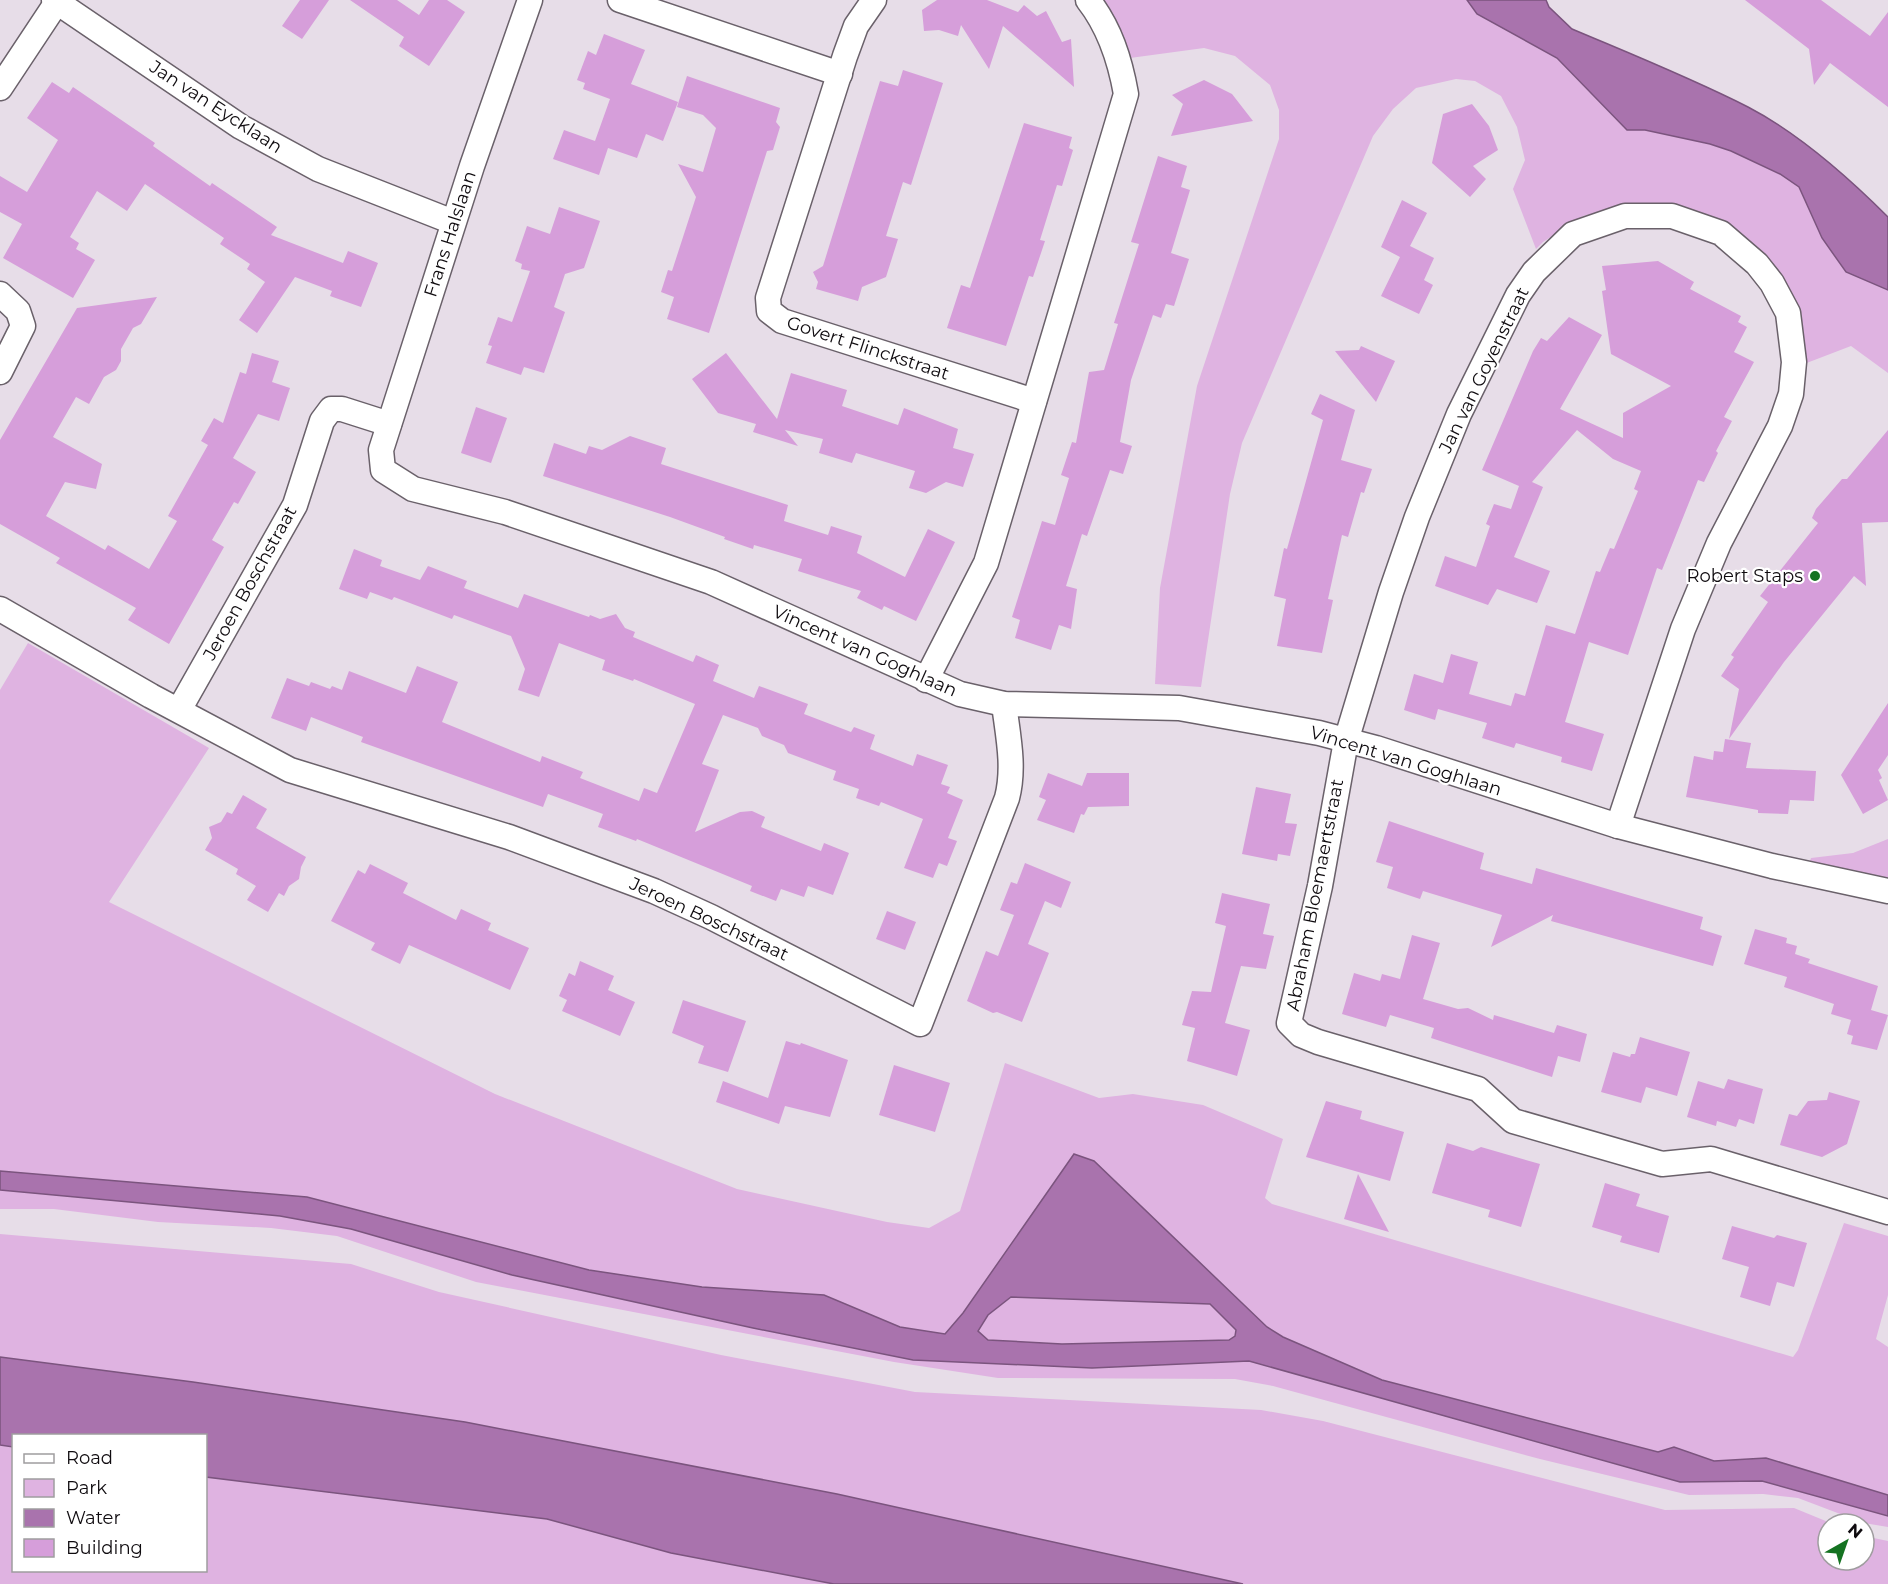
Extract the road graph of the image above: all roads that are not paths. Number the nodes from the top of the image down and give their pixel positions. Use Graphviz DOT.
graph roads {
  1 [pos="530,0"];
  2 [pos="620,0"];
  3 [pos="874,0"];
  4 [pos="1088,0"];
  5 [pos="56,1"];
  6 [pos="840,74"];
  7 [pos="0,88"];
  8 [pos="453,222"];
  9 [pos="0,294"];
  10 [pos="0,372"];
  11 [pos="1034,401"];
  12 [pos="389,424"];
  13 [pos="383,470"];
  14 [pos="0,609"];
  15 [pos="926,680"];
  16 [pos="1004,704"];
  17 [pos="179,710"];
  18 [pos="1347,741"];
  19 [pos="1618,826"];
  20 [pos="1888,891"];
  21 [pos="1888,1212"];
  1 -- 8 [label="street, Frans Halslaan"];
  2 -- 6 [label="street"];
  3 -- 6 [label="street, Govert Flinckstraat"];
  4 -- 11 [label="street"];
  5 -- 7 [label="street"];
  5 -- 8 [label="street, Jan van Eycklaan"];
  6 -- 11 [label="street, Govert Flinckstraat"];
  8 -- 12 [label="street, Frans Halslaan"];
  9 -- 10 [label="street"];
  11 -- 15 [label="street"];
  12 -- 13 [label="street, Frans Halslaan"];
  12 -- 17 [label="street, Jeroen Boschstraat"];
  13 -- 15 [label="street, Vincent van Goghlaan"];
  14 -- 17 [label="street, Jeroen Boschstraat"];
  15 -- 16 [label="street, Vincent van Goghlaan"];
  16 -- 17 [label="street, Jeroen Boschstraat"];
  16 -- 18 [label="street, Vincent van Goghlaan"];
  18 -- 19 [label="street, Vincent van Goghlaan"];
  18 -- 19 [label="street, Jan van Goyenstraat"];
  18 -- 21 [label="street, Abraham Bloemaertstraat"];
  19 -- 20 [label="street, Vincent van Goghlaan"];
}
